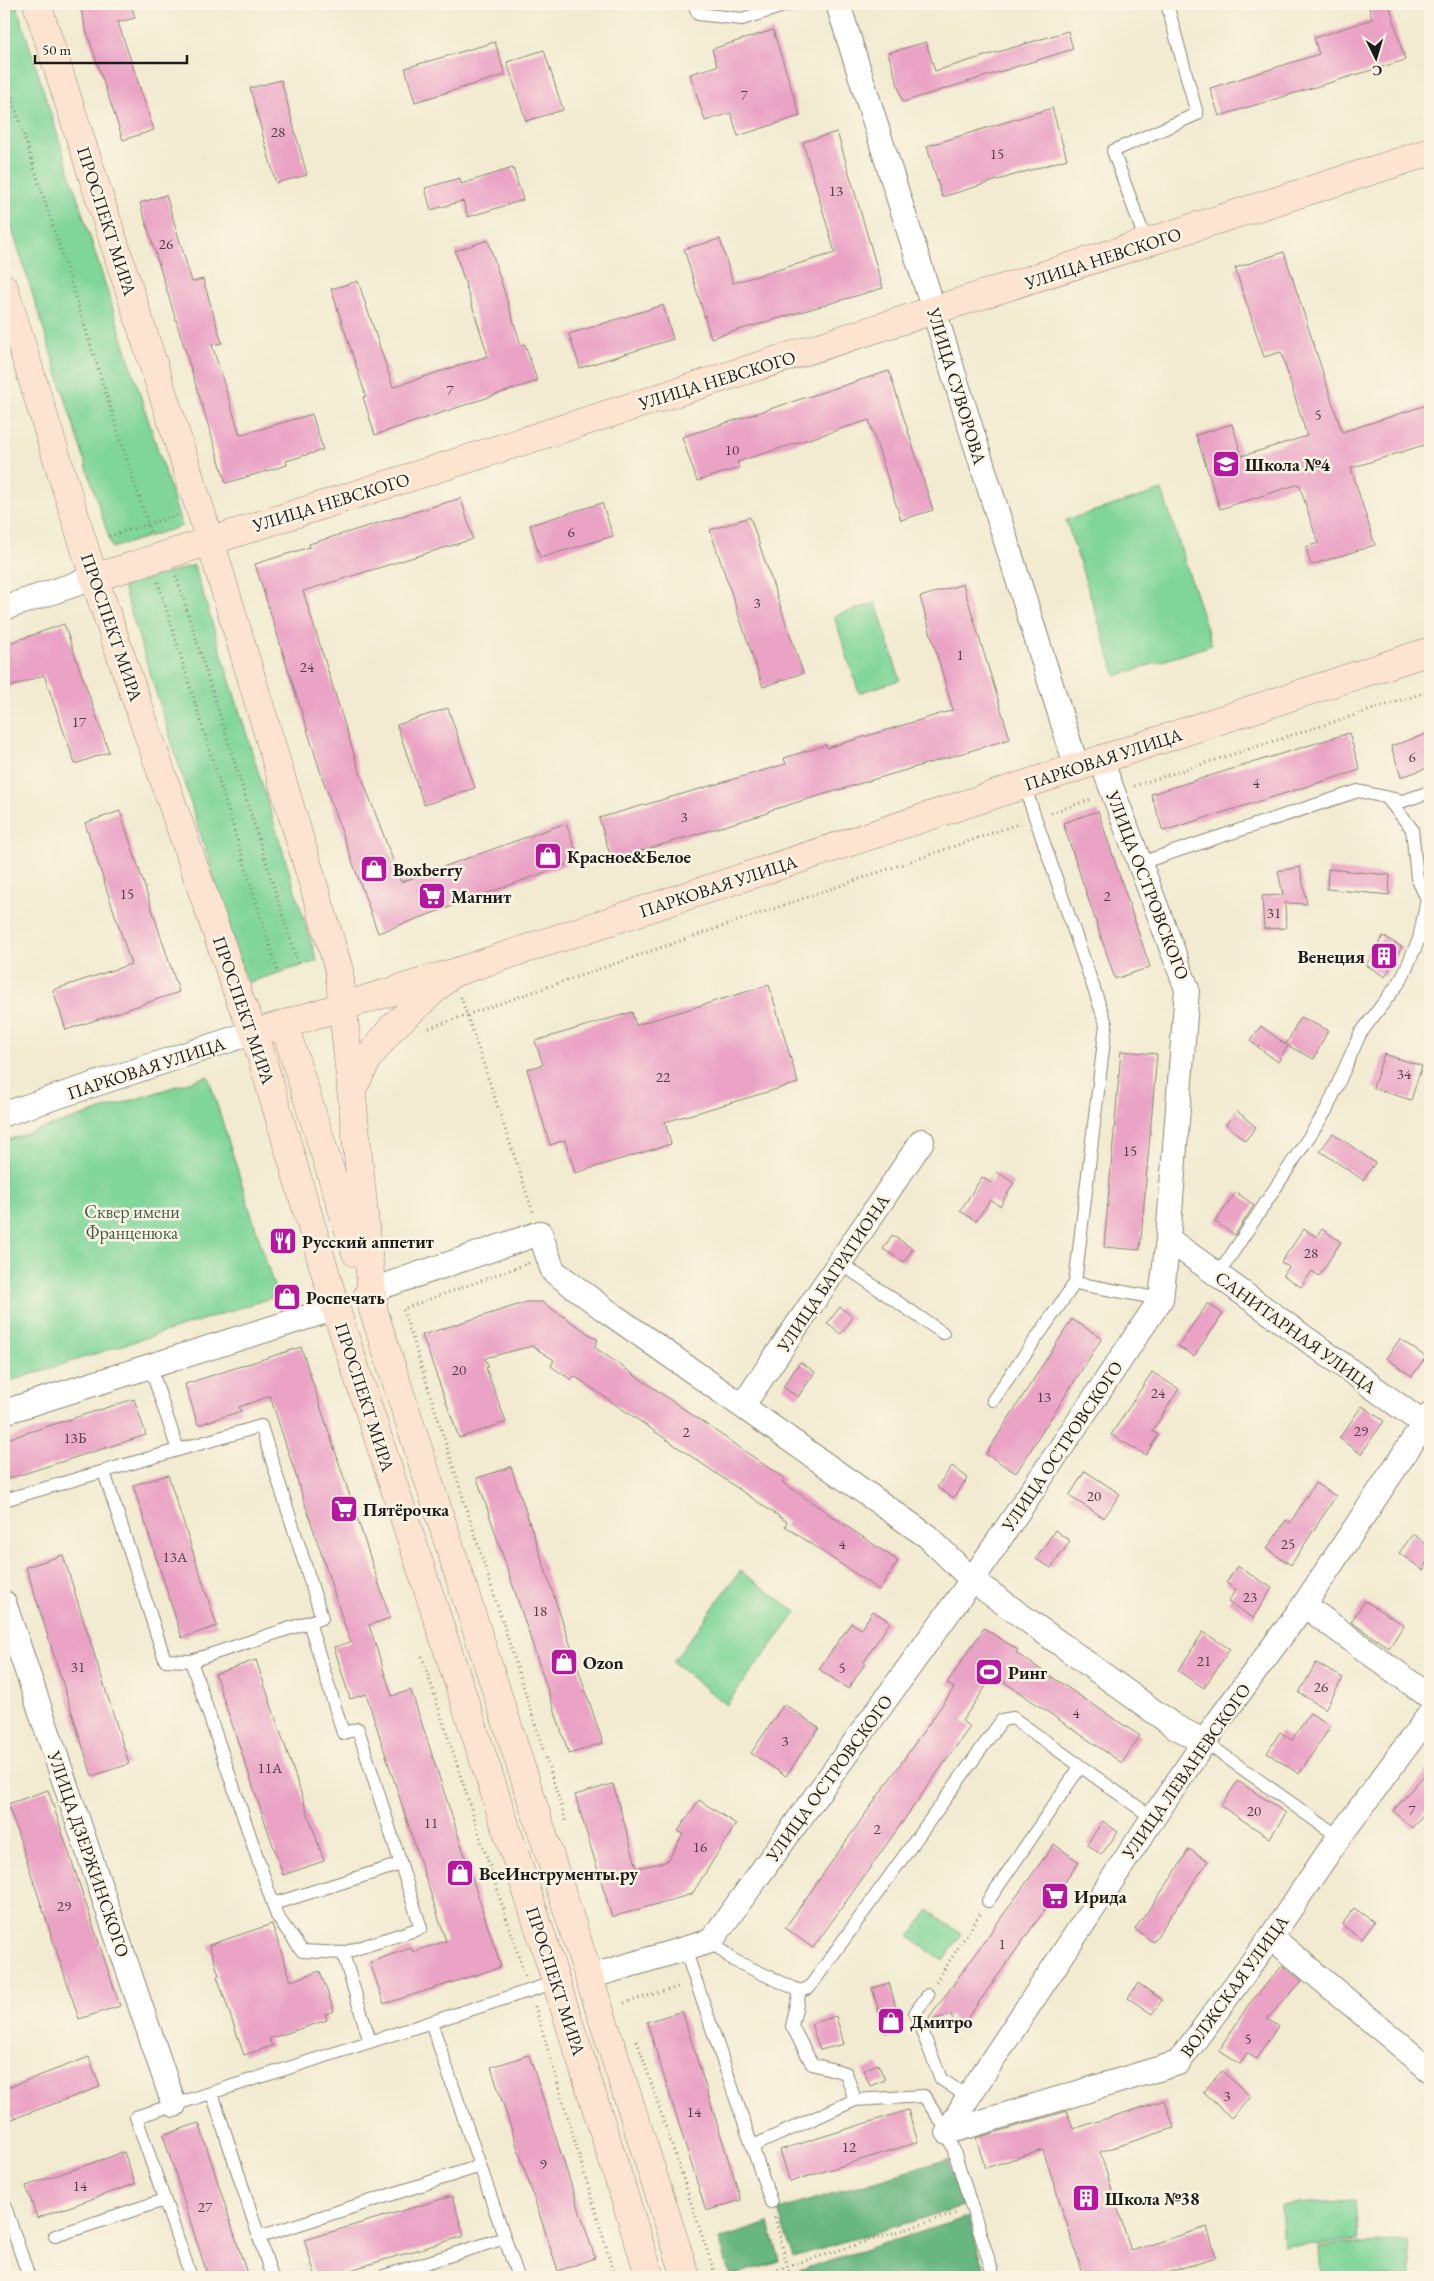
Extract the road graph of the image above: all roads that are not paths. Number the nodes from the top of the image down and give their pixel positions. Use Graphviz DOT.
graph roads {
  1 [pos="37,4"];
  2 [pos="694,4"];
  3 [pos="790,4"];
  4 [pos="838,4"];
  5 [pos="1167,4"];
  6 [pos="1430,152"];
  7 [pos="1147,244"];
  8 [pos="4,288"];
  9 [pos="934,312"];
  10 [pos="210,540"];
  11 [pos="94,578"];
  12 [pos="4,608"];
  13 [pos="1430,651"];
  14 [pos="1089,764"];
  15 [pos="1024,785"];
  16 [pos="1430,792"];
  17 [pos="1388,798"];
  18 [pos="1140,863"];
  19 [pos="453,973"];
  20 [pos="342,1008"];
  21 [pos="284,1024"];
  22 [pos="254,1032"];
  23 [pos="350,1091"];
  24 [pos="4,1114"];
  25 [pos="922,1141"];
  26 [pos="1168,1239"];
  27 [pos="840,1263"];
  28 [pos="1218,1275"];
  29 [pos="1075,1283"];
  30 [pos="1161,1299"];
  31 [pos="373,1301"];
  32 [pos="336,1308"];
  33 [pos="943,1333"];
  34 [pos="150,1366"];
  35 [pos="993,1400"];
  36 [pos="743,1405"];
  37 [pos="4,1412"];
  38 [pos="1427,1420"];
  39 [pos="178,1450"];
  40 [pos="104,1472"];
  41 [pos="4,1500"];
  42 [pos="972,1580"];
  43 [pos="4,1604"];
  44 [pos="1304,1605"];
  45 [pos="309,1622"];
  46 [pos="191,1662"];
  47 [pos="1430,1697"];
  48 [pos="1430,1714"];
  49 [pos="1205,1742"];
  50 [pos="1080,1767"];
  51 [pos="1153,1818"];
  52 [pos="1339,1837"];
  53 [pos="401,1864"];
  54 [pos="988,1901"];
  55 [pos="274,1904"];
  56 [pos="1272,1937"];
  57 [pos="711,1941"];
  58 [pos="685,1949"];
  59 [pos="343,1953"];
  60 [pos="601,1974"];
  61 [pos="556,1982"];
  62 [pos="800,1991"];
  63 [pos="928,1995"];
  64 [pos="431,2022"];
  65 [pos="370,2042"];
  66 [pos="1430,2070"];
  67 [pos="212,2093"];
  68 [pos="968,2097"];
  69 [pos="855,2100"];
  70 [pos="174,2105"];
  71 [pos="948,2132"];
  72 [pos="753,2146"];
  73 [pos="480,2166"];
  74 [pos="164,2200"];
  75 [pos="771,2202"];
  76 [pos="4,2204"];
  77 [pos="55,2236"];
  78 [pos="259,2237"];
  79 [pos="505,2238"];
  80 [pos="29,2277"];
  81 [pos="191,2277"];
  82 [pos="272,2277"];
  83 [pos="381,2277"];
  84 [pos="518,2277"];
  85 [pos="650,2277"];
  86 [pos="686,2277"];
  87 [pos="994,2277"];
  1 -- 10 [label="main road, ПРОСПЕКТ МИРА"];
  2 -- 3 [label="lane"];
  4 -- 9 [label="street, УЛИЦА СУВОРОВА"];
  5 -- 7 [label="lane"];
  6 -- 7 [label="main road, УЛИЦА НЕВСКОГО"];
  7 -- 9 [label="main road, УЛИЦА НЕВСКОГО"];
  8 -- 11 [label="main road, ПРОСПЕКТ МИРА"];
  9 -- 10 [label="main road, УЛИЦА НЕВСКОГО"];
  9 -- 14 [label="street, УЛИЦА СУВОРОВА"];
  10 -- 11 [label="main road, УЛИЦА НЕВСКОГО"];
  10 -- 20 [label="main road, ПРОСПЕКТ МИРА"];
  11 -- 12 [label="street, УЛИЦА НЕВСКОГО"];
  11 -- 22 [label="main road, ПРОСПЕКТ МИРА"];
  13 -- 14 [label="main road, ПАРКОВАЯ УЛИЦА"];
  14 -- 15 [label="main road, ПАРКОВАЯ УЛИЦА"];
  14 -- 18 [label="street, УЛИЦА ОСТРОВСКОГО"];
  15 -- 19 [label="main road, ПАРКОВАЯ УЛИЦА"];
  15 -- 29 [label="lane"];
  16 -- 17 [label="lane"];
  17 -- 18 [label="lane"];
  17 -- 28 [label="lane"];
  18 -- 26 [label="street, УЛИЦА ОСТРОВСКОГО"];
  19 -- 20 [label="main road, ПАРКОВАЯ УЛИЦА"];
  19 -- 23 [label="main road"];
  20 -- 21 [label="main road, ПАРКОВАЯ УЛИЦА"];
  20 -- 23 [label="main road, ПРОСПЕКТ МИРА"];
  21 -- 22 [label="main road, ПАРКОВАЯ УЛИЦА"];
  21 -- 31 [label="main road, ПРОСПЕКТ МИРА"];
  22 -- 24 [label="street, ПАРКОВАЯ УЛИЦА"];
  22 -- 32 [label="main road, ПРОСПЕКТ МИРА"];
  23 -- 31 [label="main road, ПРОСПЕКТ МИРА"];
  25 -- 27 [label="street, УЛИЦА БАГРАТИОНА"];
  26 -- 28 [label="street, САНИТАРНАЯ УЛИЦА"];
  26 -- 30 [label="street, УЛИЦА ОСТРОВСКОГО"];
  27 -- 33 [label="lane"];
  27 -- 36 [label="street, УЛИЦА БАГРАТИОНА"];
  28 -- 38 [label="street, САНИТАРНАЯ УЛИЦА"];
  29 -- 30 [label="lane"];
  29 -- 35 [label="lane"];
  30 -- 42 [label="street, УЛИЦА ОСТРОВСКОГО"];
  31 -- 36 [label="street"];
  31 -- 60 [label="main road, ПРОСПЕКТ МИРА"];
  32 -- 34 [label="street"];
  32 -- 61 [label="main road, ПРОСПЕКТ МИРА"];
  34 -- 37 [label="street"];
  34 -- 39 [label="lane"];
  36 -- 42 [label="street"];
  38 -- 44 [label="street, УЛИЦА ЛЕВАНЕВСКОГО"];
  39 -- 40 [label="lane"];
  39 -- 45 [label="lane"];
  40 -- 41 [label="lane"];
  40 -- 46 [label="lane"];
  42 -- 49 [label="street"];
  42 -- 57 [label="street, УЛИЦА ОСТРОВСКОГО"];
  43 -- 70 [label="street, УЛИЦА ДЗЕРЖИНСКОГО"];
  44 -- 47 [label="street"];
  44 -- 49 [label="street, УЛИЦА ЛЕВАНЕВСКОГО"];
  45 -- 46 [label="lane"];
  45 -- 53 [label="lane"];
  46 -- 55 [label="lane"];
  48 -- 52 [label="street, ВОЛЖСКАЯ УЛИЦА"];
  49 -- 51 [label="street, УЛИЦА ЛЕВАНЕВСКОГО"];
  49 -- 52 [label="lane"];
  50 -- 51 [label="lane"];
  50 -- 54 [label="lane"];
  50 -- 62 [label="lane"];
  51 -- 68 [label="street, УЛИЦА ЛЕВАНЕВСКОГО"];
  52 -- 56 [label="street, ВОЛЖСКАЯ УЛИЦА"];
  53 -- 55 [label="lane"];
  53 -- 59 [label="lane"];
  55 -- 59 [label="lane"];
  56 -- 66 [label="street"];
  56 -- 71 [label="street, ВОЛЖСКАЯ УЛИЦА"];
  57 -- 58 [label="street"];
  57 -- 62 [label="lane"];
  58 -- 60 [label="street"];
  58 -- 72 [label="lane"];
  59 -- 65 [label="lane"];
  60 -- 86 [label="main road, ПРОСПЕКТ МИРА"];
  61 -- 64 [label="lane"];
  61 -- 85 [label="main road, ПРОСПЕКТ МИРА"];
  62 -- 69 [label="lane"];
  63 -- 68 [label="lane"];
  64 -- 65 [label="lane"];
  64 -- 73 [label="lane"];
  65 -- 67 [label="lane"];
  67 -- 70 [label="lane"];
  67 -- 78 [label="lane"];
  68 -- 71 [label="street, УЛИЦА ЛЕВАНЕВСКОГО"];
  69 -- 71 [label="lane"];
  69 -- 72 [label="lane"];
  70 -- 74 [label="lane"];
  71 -- 87 [label="lane"];
  72 -- 75 [label="lane"];
  73 -- 78 [label="lane"];
  73 -- 79 [label="lane"];
  74 -- 77 [label="lane"];
  74 -- 81 [label="lane"];
  76 -- 80 [label="lane"];
  78 -- 82 [label="lane"];
  79 -- 83 [label="lane"];
  79 -- 84 [label="lane"];
}
